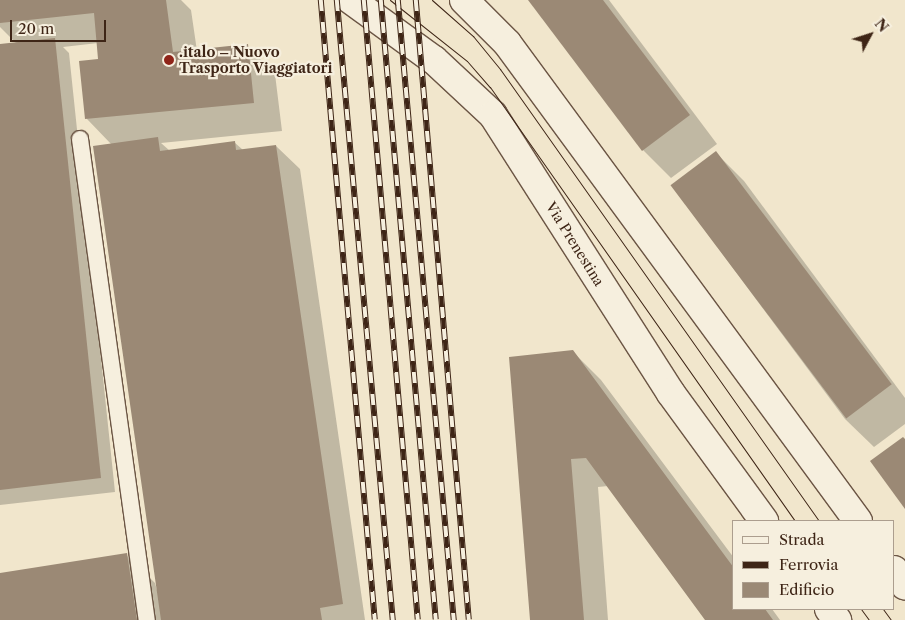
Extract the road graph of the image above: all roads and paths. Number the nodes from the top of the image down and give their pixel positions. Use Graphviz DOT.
graph roads {
  1 [pos="351,0"];
  2 [pos="464,0"];
  3 [pos="80,139"];
  4 [pos="763,520"];
  5 [pos="857,520"];
  6 [pos="895,571"];
  7 [pos="905,586"];
  8 [pos="146,620"];
  1 -- 4 [label="main road, Via Prenestina"];
  2 -- 5 [label="main road"];
  3 -- 8 [label="lane"];
  6 -- 7 [label="main road"];
}
